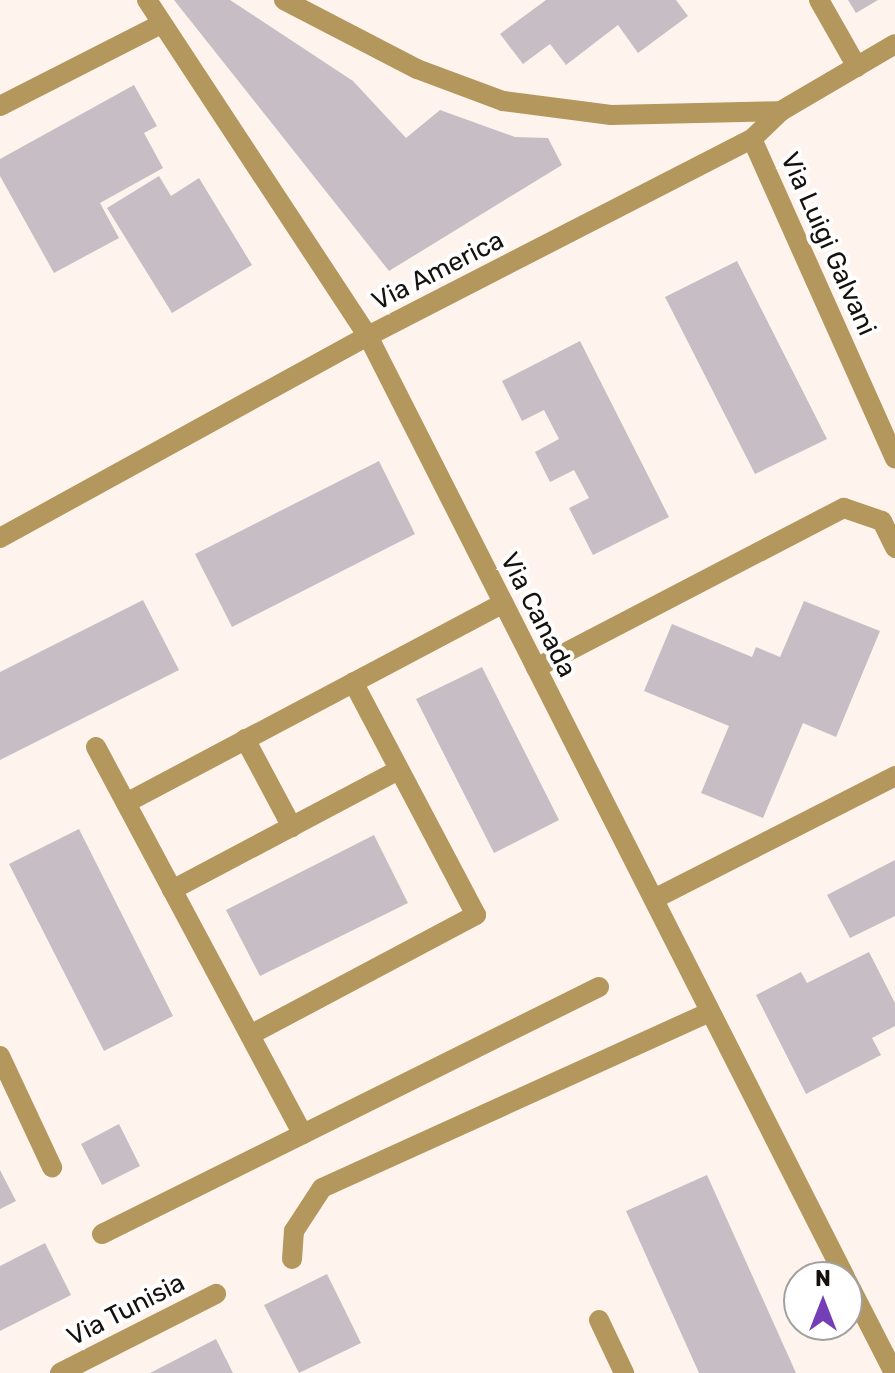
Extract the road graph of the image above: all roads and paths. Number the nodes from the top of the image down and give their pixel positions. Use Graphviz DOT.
graph roads {
  1 [pos="147,0"];
  2 [pos="284,0"];
  3 [pos="819,0"];
  4 [pos="161,24"];
  5 [pos="895,44"];
  6 [pos="857,67"];
  7 [pos="0,106"];
  8 [pos="781,111"];
  9 [pos="752,139"];
  10 [pos="368,336"];
  11 [pos="895,459"];
  12 [pos="0,538"];
  13 [pos="895,548"];
  14 [pos="503,603"];
  15 [pos="536,668"];
  16 [pos="353,682"];
  17 [pos="245,739"];
  18 [pos="96,747"];
  19 [pos="399,770"];
  20 [pos="895,776"];
  21 [pos="126,803"];
  22 [pos="292,827"];
  23 [pos="172,890"];
  24 [pos="654,899"];
  25 [pos="599,987"];
  26 [pos="710,1012"];
  27 [pos="250,1035"];
  28 [pos="0,1056"];
  29 [pos="303,1134"];
  30 [pos="52,1167"];
  31 [pos="102,1234"];
  32 [pos="292,1259"];
  33 [pos="837,1261"];
  34 [pos="216,1294"];
  35 [pos="863,1312"];
  36 [pos="599,1320"];
  37 [pos="86,1367"];
  38 [pos="60,1373"];
  39 [pos="624,1373"];
  40 [pos="894,1373"];
  1 -- 4 [label="street, Via Canada"];
  2 -- 8 [label="street"];
  3 -- 6 [label="street"];
  4 -- 7 [label="street"];
  4 -- 10 [label="street, Via Canada"];
  5 -- 6 [label="street, Via America"];
  6 -- 8 [label="street, Via America"];
  8 -- 9 [label="street, Via America"];
  9 -- 10 [label="street, Via America"];
  9 -- 11 [label="street, Via Luigi Galvani"];
  10 -- 12 [label="street, Via America"];
  10 -- 14 [label="street, Via Canada"];
  13 -- 15 [label="street"];
  14 -- 15 [label="street, Via Canada"];
  14 -- 16 [label="street"];
  15 -- 24 [label="street, Via Canada"];
  16 -- 17 [label="street"];
  16 -- 19 [label="street"];
  17 -- 21 [label="street"];
  17 -- 22 [label="street"];
  18 -- 21 [label="street"];
  19 -- 22 [label="street"];
  19 -- 27 [label="street"];
  20 -- 24 [label="street"];
  21 -- 23 [label="street"];
  22 -- 23 [label="street"];
  23 -- 27 [label="street"];
  24 -- 26 [label="street, Via Canada"];
  25 -- 29 [label="street"];
  26 -- 32 [label="street"];
  26 -- 33 [label="street, Via Canada"];
  27 -- 29 [label="street"];
  28 -- 30 [label="street"];
  29 -- 31 [label="street"];
  34 -- 37 [label="street, Via Tunisia"];
  35 -- 40 [label="street, Via Canada"];
  36 -- 39 [label="street"];
  37 -- 38 [label="street, Via Tunisia"];
}
